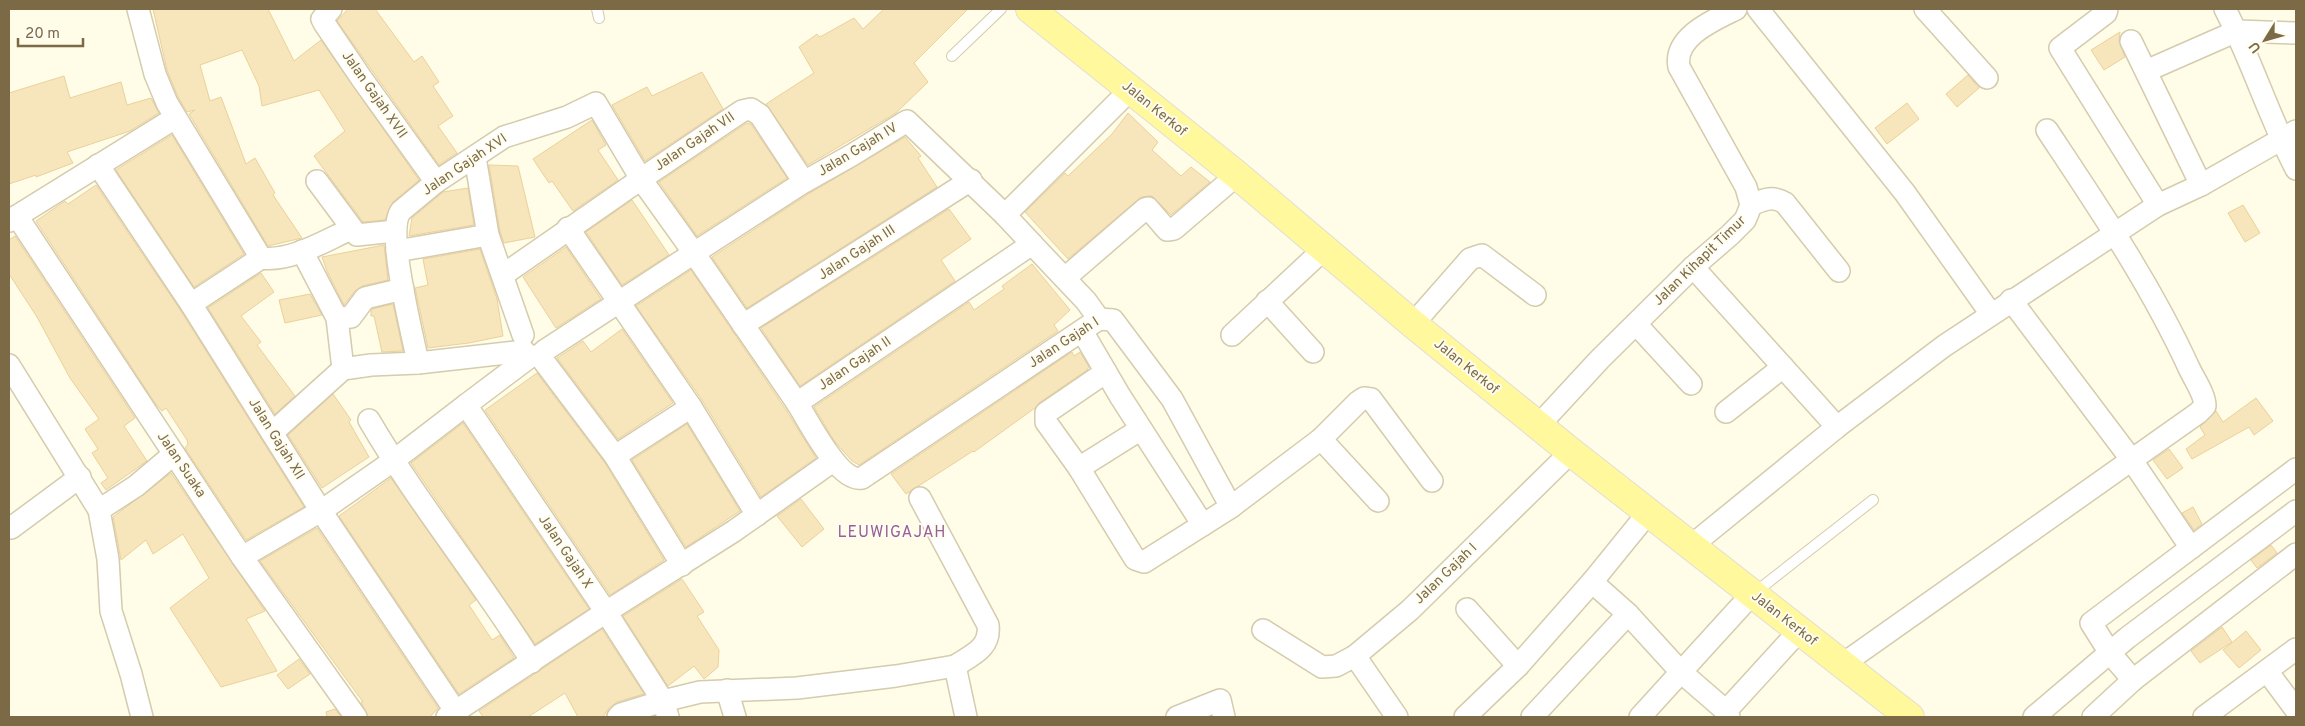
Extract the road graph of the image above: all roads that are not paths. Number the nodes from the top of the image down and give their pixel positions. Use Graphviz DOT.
graph roads {
  1 [pos="138,9"];
  2 [pos="331,9"];
  3 [pos="1002,9"];
  4 [pos="1030,9"];
  5 [pos="1758,9"];
  6 [pos="1925,9"];
  7 [pos="2106,9"];
  8 [pos="2225,9"];
  9 [pos="1729,10"];
  10 [pos="2236,31"];
  11 [pos="2296,33"];
  12 [pos="2131,41"];
  13 [pos="952,56"];
  14 [pos="2146,72"];
  15 [pos="1988,78"];
  16 [pos="1130,90"];
  17 [pos="176,118"];
  18 [pos="2047,130"];
  19 [pos="2289,136"];
  20 [pos="475,157"];
  21 [pos="98,165"];
  22 [pos="2296,169"];
  23 [pos="1237,176"];
  24 [pos="641,179"];
  25 [pos="971,180"];
  26 [pos="317,181"];
  27 [pos="436,182"];
  28 [pos="804,182"];
  29 [pos="2201,185"];
  30 [pos="1751,205"];
  31 [pos="2158,205"];
  32 [pos="1005,215"];
  33 [pos="13,219"];
  34 [pos="568,228"];
  35 [pos="351,229"];
  36 [pos="2116,234"];
  37 [pos="488,235"];
  38 [pos="396,241"];
  39 [pos="1032,244"];
  40 [pos="1324,248"];
  41 [pos="302,252"];
  42 [pos="694,252"];
  43 [pos="261,258"];
  44 [pos="1693,267"];
  45 [pos="1839,271"];
  46 [pos="503,275"];
  47 [pos="1065,278"];
  48 [pos="403,289"];
  49 [pos="1535,295"];
  50 [pos="2011,300"];
  51 [pos="1266,301"];
  52 [pos="621,302"];
  53 [pos="191,304"];
  54 [pos="1991,314"];
  55 [pos="337,318"];
  56 [pos="1098,319"];
  57 [pos="1413,324"];
  58 [pos="1636,324"];
  59 [pos="743,326"];
  60 [pos="1082,331"];
  61 [pos="1232,335"];
  62 [pos="532,350"];
  63 [pos="1312,352"];
  64 [pos="418,363"];
  65 [pos="9,364"];
  66 [pos="1782,367"];
  67 [pos="342,370"];
  68 [pos="1106,372"];
  69 [pos="1691,384"];
  70 [pos="797,403"];
  71 [pos="466,405"];
  72 [pos="692,408"];
  73 [pos="1726,412"];
  74 [pos="369,420"];
  75 [pos="1538,426"];
  76 [pos="1837,427"];
  77 [pos="1141,429"];
  78 [pos="272,434"];
  79 [pos="1321,439"];
  80 [pos="1571,452"];
  81 [pos="174,454"];
  82 [pos="615,456"];
  83 [pos="2131,459"];
  84 [pos="393,461"];
  85 [pos="833,461"];
  86 [pos="1079,468"];
  87 [pos="2296,469"];
  88 [pos="80,477"];
  89 [pos="1432,481"];
  90 [pos="920,498"];
  91 [pos="1873,500"];
  92 [pos="1378,501"];
  93 [pos="1231,507"];
  94 [pos="99,510"];
  95 [pos="321,511"];
  96 [pos="2296,511"];
  97 [pos="1648,512"];
  98 [pos="757,515"];
  99 [pos="1203,525"];
  100 [pos="11,528"];
  101 [pos="1691,546"];
  102 [pos="2191,548"];
  103 [pos="2296,554"];
  104 [pos="242,557"];
  105 [pos="682,565"];
  106 [pos="1592,582"];
  107 [pos="1752,594"];
  108 [pos="1467,609"];
  109 [pos="606,612"];
  110 [pos="1628,614"];
  111 [pos="1262,630"];
  112 [pos="1799,631"];
  113 [pos="2296,649"];
  114 [pos="2110,653"];
  115 [pos="1355,656"];
  116 [pos="532,662"];
  117 [pos="1843,664"];
  118 [pos="955,666"];
  119 [pos="1518,666"];
  120 [pos="2267,671"];
  121 [pos="1681,672"];
  122 [pos="2133,680"];
  123 [pos="727,690"];
  124 [pos="665,709"];
  125 [pos="2296,710"];
  126 [pos="1728,714"];
  127 [pos="452,715"];
  128 [pos="142,717"];
  129 [pos="356,717"];
  130 [pos="618,717"];
  131 [pos="735,717"];
  132 [pos="966,717"];
  133 [pos="1177,717"];
  134 [pos="1224,717"];
  135 [pos="1397,717"];
  136 [pos="1465,717"];
  137 [pos="1532,717"];
  138 [pos="1640,717"];
  139 [pos="1910,717"];
  140 [pos="2034,717"];
  141 [pos="2093,717"];
  142 [pos="2204,717"];
  1 -- 17 [label="street"];
  2 -- 27 [label="street, Jalan Gajah XVII"];
  3 -- 13 [label="lane"];
  4 -- 16 [label="main road, Jalan Kerkof"];
  5 -- 54 [label="street"];
  6 -- 15 [label="street"];
  7 -- 31 [label="street"];
  8 -- 10 [label="street"];
  9 -- 30 [label="street, Jalan Kihapit Timur"];
  10 -- 11 [label="street"];
  10 -- 14 [label="street"];
  10 -- 19 [label="street"];
  12 -- 14 [label="street"];
  14 -- 29 [label="street"];
  16 -- 23 [label="main road, Jalan Kerkof"];
  16 -- 32 [label="street"];
  17 -- 21 [label="street"];
  17 -- 43 [label="street"];
  18 -- 36 [label="street"];
  19 -- 22 [label="street"];
  19 -- 29 [label="street"];
  20 -- 24 [label="street, Jalan Gajah XVI"];
  20 -- 27 [label="street, Jalan Gajah XVI"];
  20 -- 37 [label="street"];
  21 -- 33 [label="street"];
  21 -- 53 [label="street, Jalan Gajah XII"];
  23 -- 40 [label="main road, Jalan Kerkof"];
  23 -- 47 [label="street"];
  24 -- 28 [label="street, Jalan Gajah VII"];
  24 -- 34 [label="street"];
  24 -- 42 [label="street"];
  25 -- 28 [label="street, Jalan Gajah IV"];
  25 -- 32 [label="street, Jalan Gajah IV"];
  25 -- 59 [label="street, Jalan Gajah III"];
  26 -- 35 [label="street"];
  27 -- 38 [label="street, Jalan Gajah XVI"];
  28 -- 42 [label="street, Jalan Gajah IV"];
  29 -- 31 [label="street"];
  30 -- 44 [label="street, Jalan Kihapit Timur"];
  30 -- 45 [label="street"];
  31 -- 36 [label="street"];
  32 -- 39 [label="street"];
  33 -- 81 [label="street, Jalan Suaka"];
  34 -- 46 [label="street"];
  34 -- 52 [label="street"];
  35 -- 38 [label="street"];
  35 -- 41 [label="street"];
  36 -- 50 [label="street"];
  36 -- 83 [label="street"];
  37 -- 38 [label="street"];
  37 -- 46 [label="street"];
  38 -- 48 [label="street"];
  39 -- 47 [label="street"];
  39 -- 70 [label="street, Jalan Gajah II"];
  40 -- 51 [label="street"];
  40 -- 57 [label="main road, Jalan Kerkof"];
  41 -- 43 [label="street"];
  41 -- 55 [label="street"];
  42 -- 52 [label="street"];
  42 -- 59 [label="street"];
  43 -- 53 [label="street"];
  44 -- 58 [label="street, Jalan Kihapit Timur"];
  44 -- 66 [label="street"];
  46 -- 62 [label="street"];
  47 -- 56 [label="street"];
  48 -- 55 [label="street"];
  48 -- 64 [label="street"];
  49 -- 57 [label="street"];
  50 -- 54 [label="street"];
  50 -- 83 [label="street"];
  51 -- 61 [label="street"];
  51 -- 63 [label="street"];
  52 -- 62 [label="street"];
  52 -- 72 [label="street"];
  53 -- 78 [label="street, Jalan Gajah XII"];
  54 -- 76 [label="street"];
  55 -- 67 [label="street"];
  56 -- 60 [label="street, Jalan Gajah I"];
  56 -- 93 [label="street, Jalan Gajah I"];
  57 -- 75 [label="main road, Jalan Kerkof"];
  58 -- 69 [label="street"];
  58 -- 75 [label="street, Jalan Kihapit Timur"];
  59 -- 70 [label="street"];
  60 -- 68 [label="street"];
  60 -- 85 [label="street, Jalan Gajah I"];
  62 -- 64 [label="street"];
  62 -- 71 [label="street"];
  62 -- 82 [label="street"];
  64 -- 67 [label="street"];
  65 -- 88 [label="street"];
  66 -- 73 [label="street"];
  66 -- 76 [label="street"];
  67 -- 78 [label="street"];
  68 -- 77 [label="street"];
  68 -- 86 [label="street"];
  70 -- 85 [label="street, Jalan Gajah I"];
  71 -- 84 [label="street"];
  71 -- 109 [label="street, Jalan Gajah X"];
  72 -- 82 [label="street"];
  72 -- 98 [label="street"];
  74 -- 84 [label="street"];
  75 -- 80 [label="main road, Jalan Kerkof"];
  76 -- 101 [label="street"];
  77 -- 86 [label="street"];
  77 -- 99 [label="street"];
  78 -- 95 [label="street, Jalan Gajah XII"];
  79 -- 89 [label="street"];
  79 -- 92 [label="street"];
  79 -- 93 [label="street"];
  80 -- 97 [label="main road, Jalan Kerkof"];
  80 -- 115 [label="street, Jalan Gajah I"];
  81 -- 94 [label="street"];
  81 -- 104 [label="street, Jalan Suaka"];
  82 -- 105 [label="street"];
  83 -- 102 [label="street"];
  83 -- 117 [label="street"];
  84 -- 95 [label="street"];
  84 -- 116 [label="street"];
  85 -- 98 [label="street"];
  86 -- 99 [label="street"];
  87 -- 102 [label="street"];
  88 -- 94 [label="street"];
  88 -- 100 [label="street"];
  90 -- 118 [label="street"];
  91 -- 107 [label="lane"];
  93 -- 99 [label="street"];
  94 -- 128 [label="street"];
  95 -- 104 [label="street"];
  95 -- 127 [label="street, Jalan Gajah XII"];
  96 -- 114 [label="street"];
  97 -- 101 [label="main road, Jalan Kerkof"];
  97 -- 106 [label="street"];
  98 -- 105 [label="street"];
  101 -- 107 [label="main road, Jalan Kerkof"];
  102 -- 114 [label="street"];
  103 -- 122 [label="street"];
  104 -- 129 [label="street, Jalan Suaka"];
  105 -- 109 [label="street"];
  106 -- 110 [label="street"];
  106 -- 119 [label="street"];
  107 -- 112 [label="main road, Jalan Kerkof"];
  107 -- 121 [label="street"];
  108 -- 119 [label="street"];
  109 -- 116 [label="street"];
  109 -- 124 [label="street, Jalan Gajah X"];
  110 -- 121 [label="street"];
  110 -- 137 [label="street"];
  111 -- 115 [label="street, Jalan Gajah I"];
  112 -- 117 [label="main road, Jalan Kerkof"];
  112 -- 126 [label="street"];
  113 -- 120 [label="street"];
  114 -- 122 [label="street"];
  114 -- 140 [label="street"];
  115 -- 135 [label="street"];
  116 -- 127 [label="street"];
  117 -- 139 [label="main road, Jalan Kerkof"];
  118 -- 123 [label="street"];
  118 -- 132 [label="street"];
  119 -- 136 [label="street"];
  120 -- 125 [label="street"];
  120 -- 142 [label="street"];
  121 -- 126 [label="street"];
  121 -- 138 [label="street"];
  122 -- 141 [label="street"];
  123 -- 124 [label="street"];
  123 -- 131 [label="street"];
  124 -- 130 [label="street"];
  133 -- 134 [label="street"];
}
